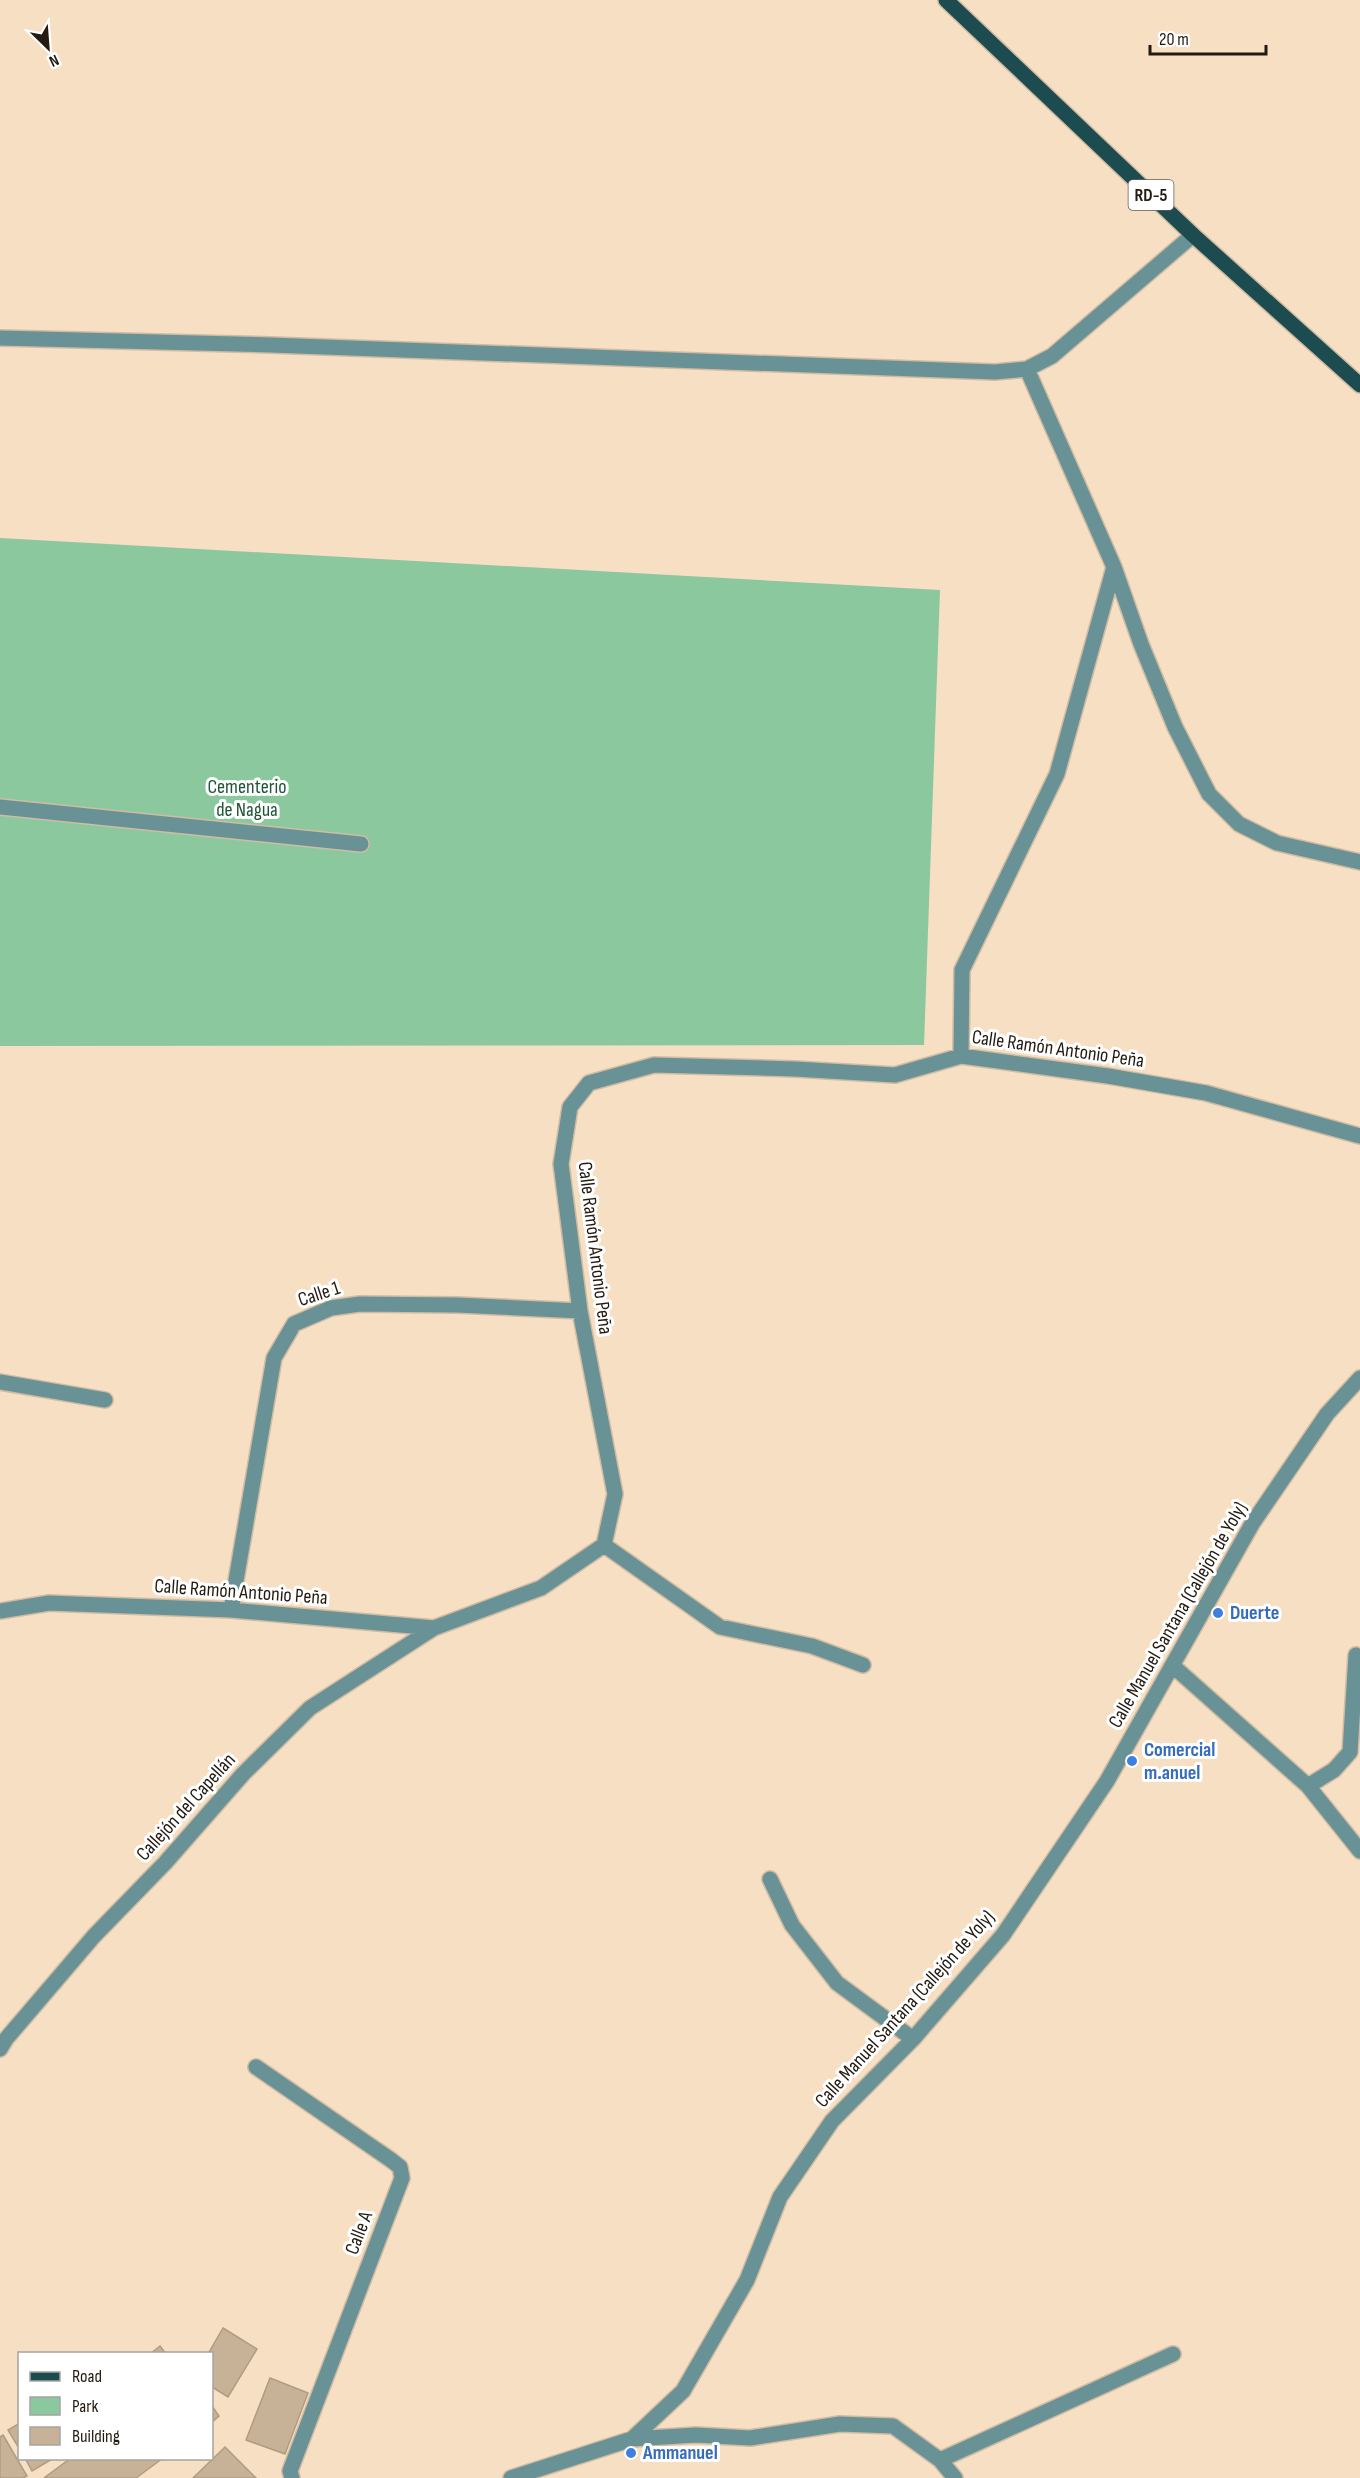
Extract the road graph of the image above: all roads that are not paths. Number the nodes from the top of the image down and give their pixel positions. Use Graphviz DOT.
graph roads {
  1 [pos="946,0"];
  2 [pos="1193,236"];
  3 [pos="0,338"];
  4 [pos="1027,369"];
  5 [pos="1360,385"];
  6 [pos="1114,567"];
  7 [pos="0,807"];
  8 [pos="361,844"];
  9 [pos="1360,862"];
  10 [pos="961,1056"];
  11 [pos="1360,1136"];
  12 [pos="580,1311"];
  13 [pos="1360,1378"];
  14 [pos="0,1382"];
  15 [pos="105,1400"];
  16 [pos="604,1545"];
  17 [pos="0,1611"];
  18 [pos="231,1611"];
  19 [pos="434,1628"];
  20 [pos="1356,1655"];
  21 [pos="862,1665"];
  22 [pos="1173,1666"];
  23 [pos="1308,1786"];
  24 [pos="1360,1851"];
  25 [pos="770,1879"];
  26 [pos="913,2039"];
  27 [pos="0,2049"];
  28 [pos="256,2067"];
  29 [pos="1173,2354"];
  30 [pos="632,2439"];
  31 [pos="940,2460"];
  32 [pos="292,2478"];
  33 [pos="511,2478"];
  34 [pos="955,2478"];
  1 -- 2 [label="main road, RD-5"];
  2 -- 4 [label="street"];
  2 -- 5 [label="main road, RD-5"];
  3 -- 4 [label="street"];
  4 -- 6 [label="street"];
  6 -- 9 [label="street"];
  6 -- 10 [label="street"];
  7 -- 8 [label="street"];
  10 -- 11 [label="street, Calle Ramón Antonio Peña"];
  10 -- 12 [label="street, Calle Ramón Antonio Peña"];
  12 -- 16 [label="street, Calle Ramón Antonio Peña"];
  12 -- 18 [label="street, Calle 1"];
  13 -- 22 [label="street, Calle Manuel Santana (Callejón de Yoly)"];
  14 -- 15 [label="street"];
  16 -- 19 [label="street, Calle Ramón Antonio Peña"];
  16 -- 21 [label="street"];
  17 -- 18 [label="street, Calle Ramón Antonio Peña"];
  18 -- 19 [label="street, Calle Ramón Antonio Peña"];
  19 -- 27 [label="street, Callejón del Capellán"];
  20 -- 23 [label="street"];
  22 -- 23 [label="street"];
  22 -- 26 [label="street, Calle Manuel Santana (Callejón de Yoly)"];
  23 -- 24 [label="street"];
  25 -- 26 [label="street"];
  26 -- 30 [label="street, Calle Manuel Santana (Callejón de Yoly)"];
  28 -- 32 [label="street, Calle A"];
  29 -- 31 [label="street"];
  30 -- 31 [label="street"];
  30 -- 33 [label="street, Calle Manuel Santana (Callejón de Yoly)"];
  31 -- 34 [label="street"];
}
